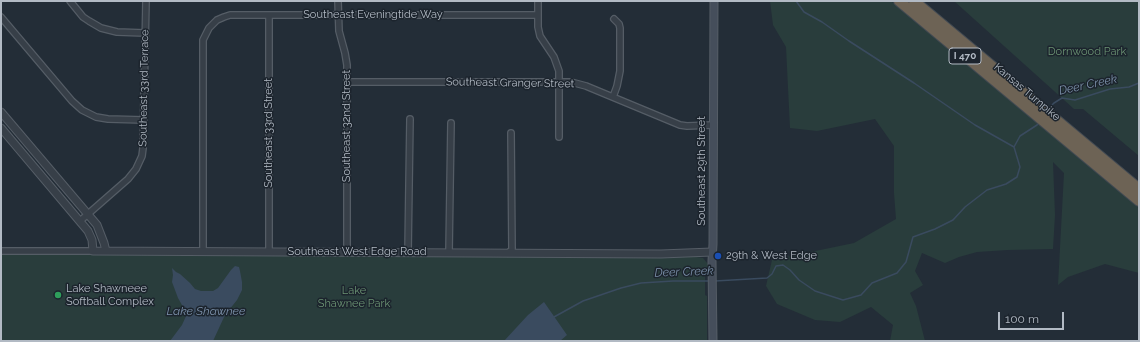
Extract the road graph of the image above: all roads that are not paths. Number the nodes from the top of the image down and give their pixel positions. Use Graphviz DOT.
graph roads {
  1 [pos="70,1"];
  2 [pos="146,1"];
  3 [pos="338,1"];
  4 [pos="538,1"];
  5 [pos="714,1"];
  6 [pos="899,1"];
  7 [pos="914,1"];
  8 [pos="269,15"];
  9 [pos="338,15"];
  10 [pos="538,15"];
  11 [pos="1,17"];
  12 [pos="614,19"];
  13 [pos="145,33"];
  14 [pos="347,82"];
  15 [pos="559,82"];
  16 [pos="613,97"];
  17 [pos="1035,108"];
  18 [pos="1,112"];
  19 [pos="410,119"];
  20 [pos="144,120"];
  21 [pos="451,123"];
  22 [pos="713,125"];
  23 [pos="1055,125"];
  24 [pos="1,128"];
  25 [pos="511,133"];
  26 [pos="559,137"];
  27 [pos="1139,189"];
  28 [pos="1139,201"];
  29 [pos="88,214"];
  30 [pos="80,221"];
  31 [pos="1,251"];
  32 [pos="93,251"];
  33 [pos="106,251"];
  34 [pos="203,251"];
  35 [pos="269,251"];
  36 [pos="347,252"];
  37 [pos="408,252"];
  38 [pos="449,252"];
  39 [pos="712,252"];
  40 [pos="508,253"];
  41 [pos="713,341"];
  1 -- 13 [label="street"];
  2 -- 13 [label="street, Southeast 33rd Terrace"];
  3 -- 9 [label="street, Southeast 32nd Street"];
  4 -- 10 [label="street"];
  5 -- 22 [label="main road, Southeast 29th Street"];
  6 -- 17 [label="highway, Kansas Turnpike / I 470"];
  7 -- 17 [label="highway, Kansas Turnpike / I 470"];
  8 -- 9 [label="street, Southeast Eveningtide Way"];
  8 -- 34 [label="street, Southeast Eveningtide Way"];
  8 -- 35 [label="street, Southeast 33rd Street"];
  9 -- 10 [label="street, Southeast Eveningtide Way"];
  9 -- 14 [label="street, Southeast 32nd Street"];
  10 -- 15 [label="street"];
  11 -- 20 [label="street"];
  12 -- 16 [label="street"];
  13 -- 20 [label="street, Southeast 33rd Terrace"];
  14 -- 15 [label="street, Southeast Granger Street"];
  14 -- 36 [label="street, Southeast 32nd Street"];
  15 -- 16 [label="street, Southeast Granger Street"];
  15 -- 26 [label="street"];
  16 -- 22 [label="street, Southeast Granger Street"];
  17 -- 23 [label="highway, Kansas Turnpike / I 470"];
  18 -- 29 [label="street"];
  19 -- 37 [label="street"];
  20 -- 29 [label="street, Southeast 33rd Terrace"];
  21 -- 38 [label="street"];
  22 -- 39 [label="main road, Southeast 29th Street"];
  23 -- 27 [label="highway, Kansas Turnpike / I 470"];
  23 -- 28 [label="highway, Kansas Turnpike / I 470"];
  24 -- 30 [label="street"];
  25 -- 40 [label="street"];
  29 -- 30 [label="street, Southeast 33rd Terrace"];
  29 -- 33 [label="street"];
  30 -- 32 [label="street"];
  31 -- 32 [label="street, Southeast West Edge Road"];
  32 -- 33 [label="street, Southeast West Edge Road"];
  33 -- 34 [label="street, Southeast West Edge Road"];
  34 -- 35 [label="street, Southeast West Edge Road"];
  35 -- 36 [label="street, Southeast West Edge Road"];
  36 -- 37 [label="street, Southeast West Edge Road"];
  37 -- 38 [label="street, Southeast West Edge Road"];
  38 -- 40 [label="street, Southeast West Edge Road"];
  39 -- 40 [label="street, Southeast West Edge Road"];
  39 -- 41 [label="main road, Southeast 29th Street"];
}
